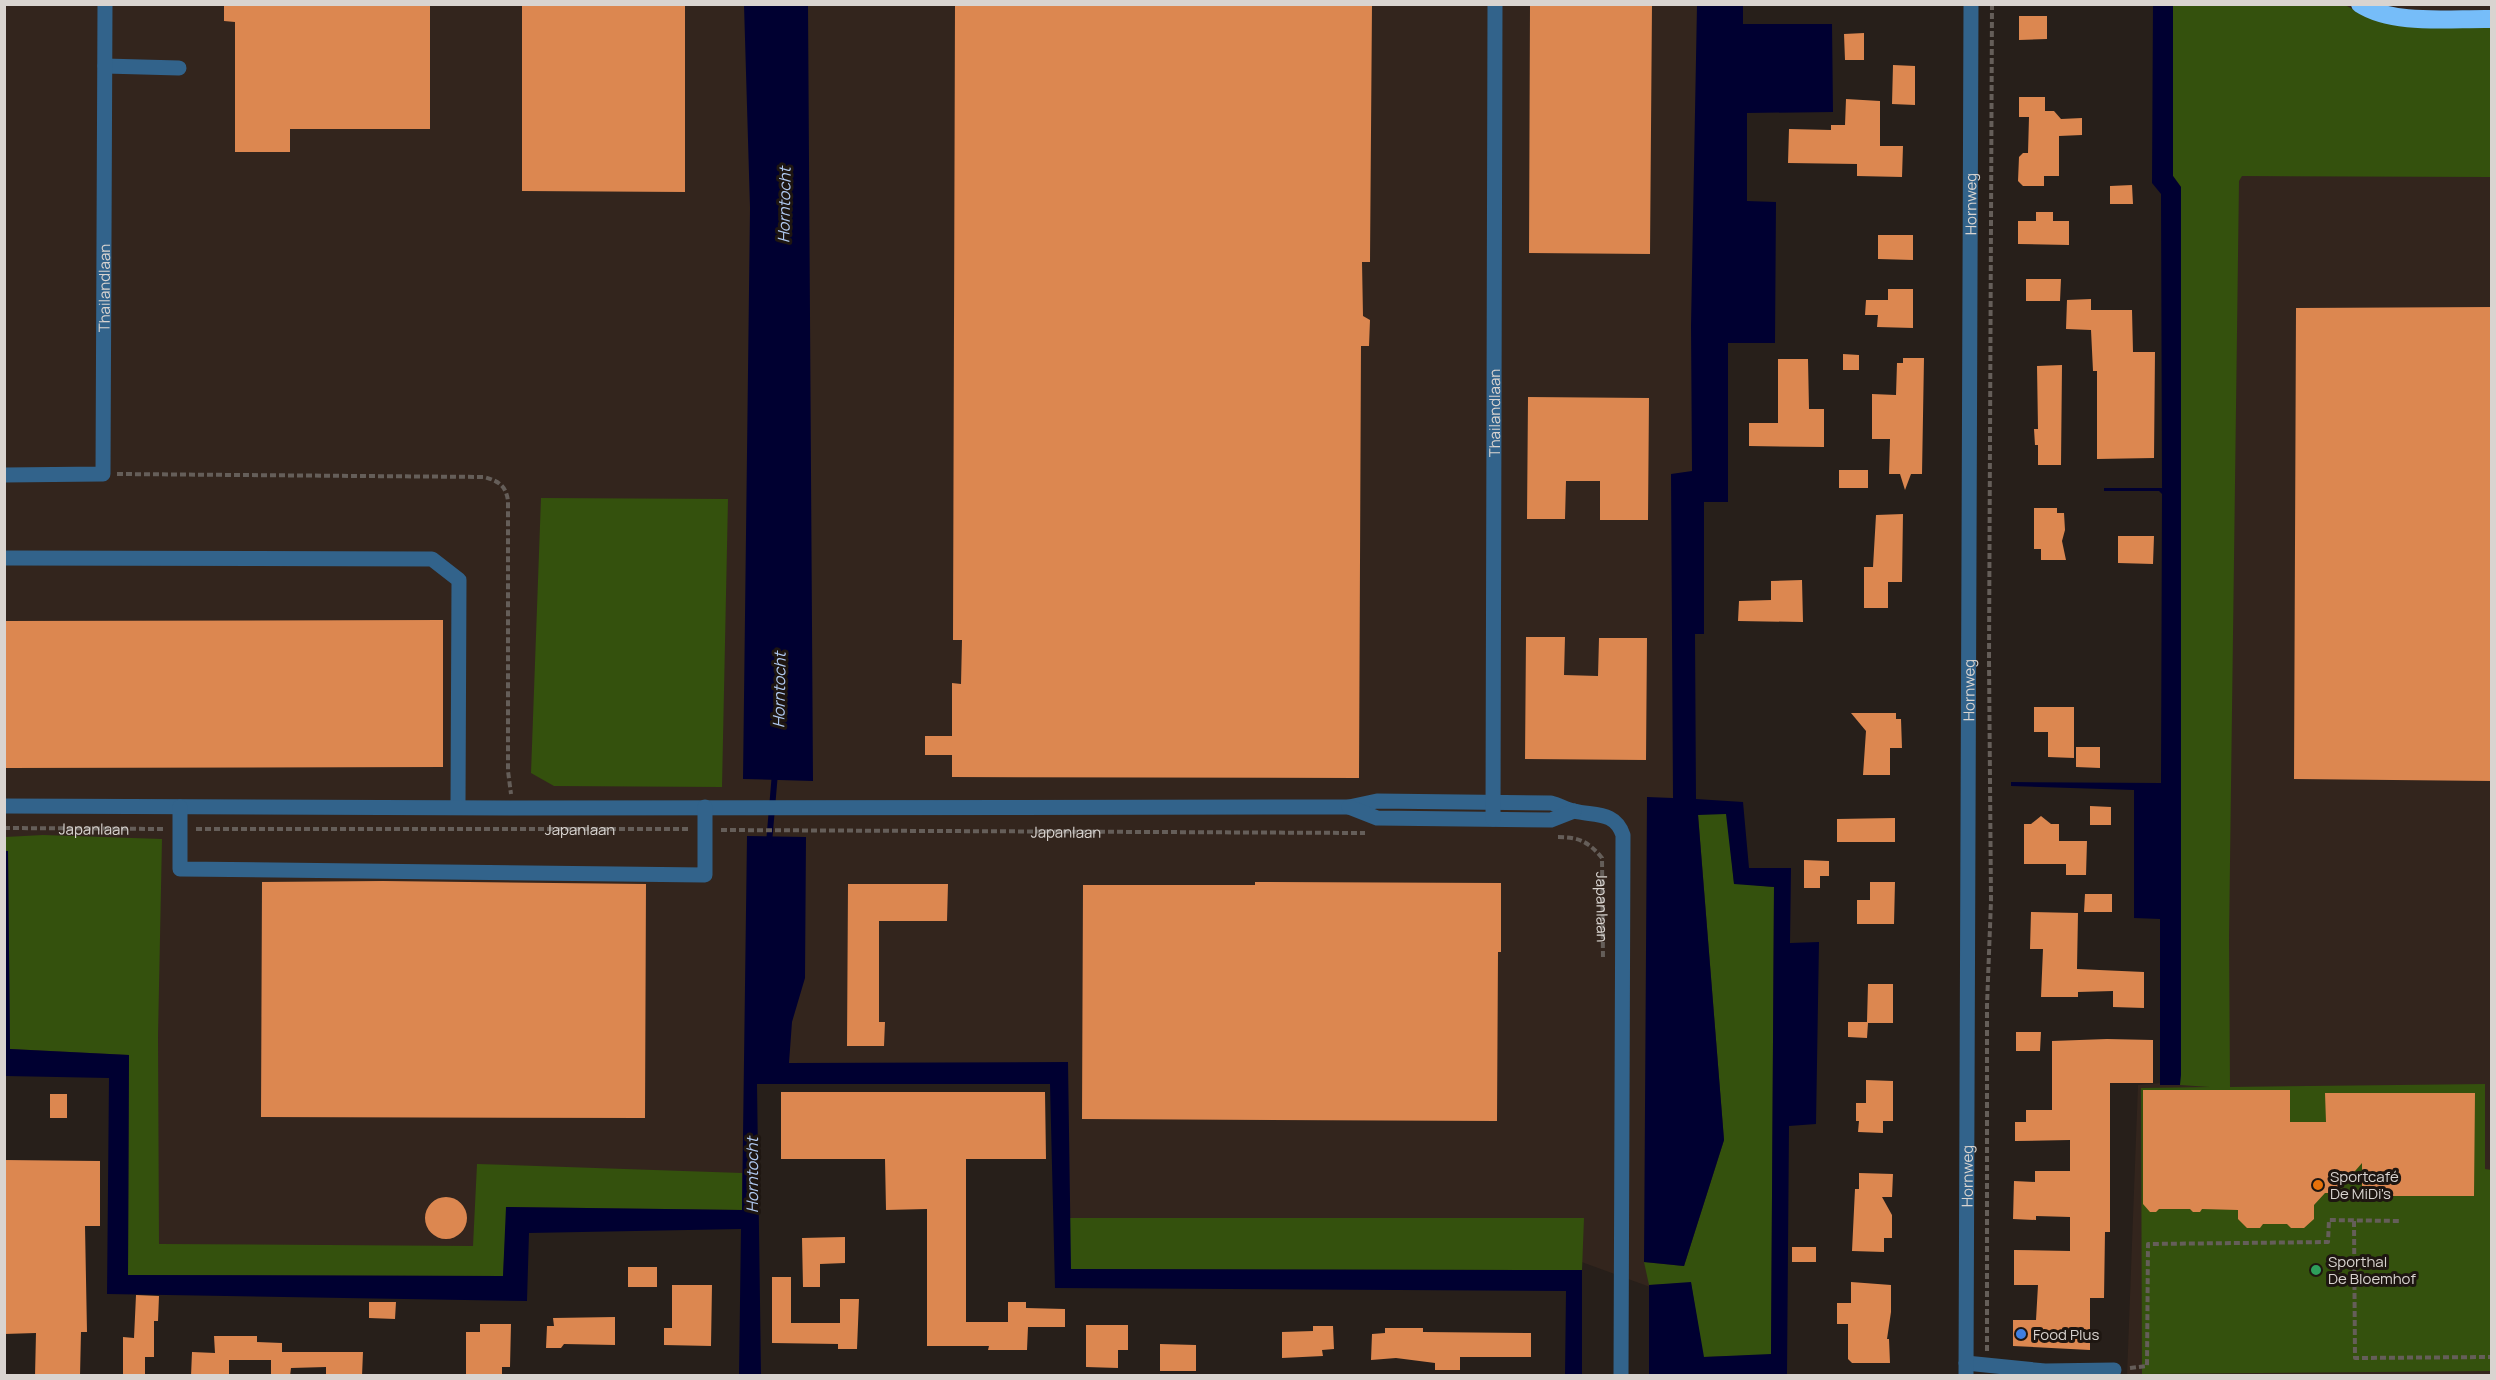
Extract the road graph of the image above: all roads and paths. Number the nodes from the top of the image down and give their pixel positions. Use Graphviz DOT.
graph roads {
  1 [pos="105,4"];
  2 [pos="1495,4"];
  3 [pos="1971,4"];
  4 [pos="1992,4"];
  5 [pos="2360,4"];
  6 [pos="2492,19"];
  7 [pos="105,66"];
  8 [pos="179,68"];
  9 [pos="4,475"];
  10 [pos="4,558"];
  11 [pos="1493,802"];
  12 [pos="4,806"];
  13 [pos="180,807"];
  14 [pos="458,807"];
  15 [pos="705,807"];
  16 [pos="1349,807"];
  17 [pos="1574,811"];
  18 [pos="1493,819"];
  19 [pos="4,828"];
  20 [pos="180,829"];
  21 [pos="705,829"];
  22 [pos="1367,833"];
  23 [pos="1556,837"];
  24 [pos="1603,962"];
  25 [pos="2354,1221"];
  26 [pos="2399,1221"];
  27 [pos="2492,1357"];
  28 [pos="1987,1365"];
  29 [pos="1966,1369"];
  30 [pos="2114,1370"];
  31 [pos="1622,1376"];
  1 -- 7 [label="street, Thailandlaan"];
  2 -- 11 [label="street, Thailandlaan"];
  3 -- 29 [label="street, Hornweg"];
  4 -- 28 [label="path, Hornweg"];
  5 -- 6 [label="highway"];
  7 -- 8 [label="street"];
  7 -- 9 [label="street, Thailandlaan"];
  10 -- 14 [label="street"];
  11 -- 16 [label="street, Japanlaan"];
  11 -- 17 [label="street, Japanlaan"];
  11 -- 18 [label="street, Thailandlaan"];
  12 -- 13 [label="street, Japanlaan"];
  13 -- 14 [label="street, Japanlaan"];
  13 -- 20 [label="street"];
  14 -- 15 [label="street, Japanlaan"];
  15 -- 16 [label="street, Japanlaan"];
  15 -- 21 [label="street"];
  16 -- 18 [label="street, Japanlaan"];
  17 -- 18 [label="street, Japanlaan"];
  17 -- 31 [label="street, Japanlaan"];
  19 -- 20 [label="path, Japanlaan"];
  20 -- 21 [label="path, Japanlaan"];
  20 -- 21 [label="street"];
  21 -- 22 [label="path, Japanlaan"];
  23 -- 24 [label="path, Japanlaan"];
  25 -- 26 [label="path"];
  25 -- 27 [label="path"];
  25 -- 30 [label="path"];
  28 -- 29 [label="street"];
  28 -- 30 [label="street"];
}
